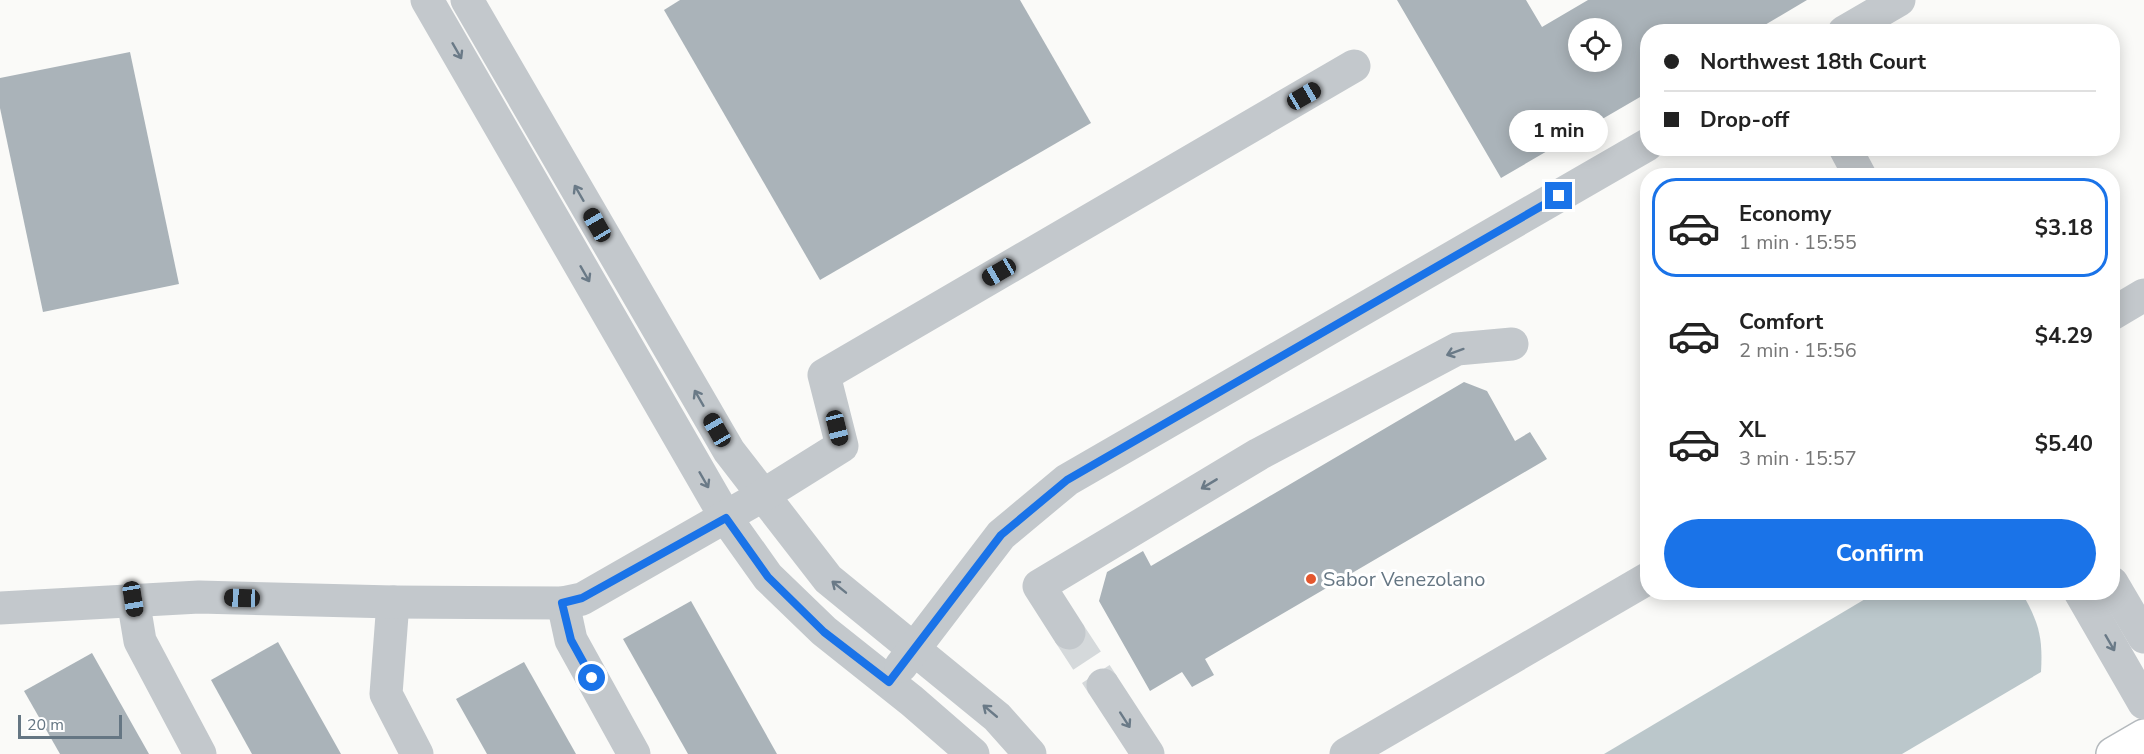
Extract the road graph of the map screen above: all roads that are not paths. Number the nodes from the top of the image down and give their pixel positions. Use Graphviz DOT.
graph roads {
  1 [pos="427,0"];
  2 [pos="467,0"];
  3 [pos="1899,0"];
  4 [pos="1858,24"];
  5 [pos="1354,66"];
  6 [pos="1640,150"];
  7 [pos="2144,295"];
  8 [pos="2120,309"];
  9 [pos="1512,344"];
  10 [pos="762,496"];
  11 [pos="726,518"];
  12 [pos="1640,583"];
  13 [pos="2120,596"];
  14 [pos="133,599"];
  15 [pos="2085,600"];
  16 [pos="393,603"];
  17 [pos="562,603"];
  18 [pos="0,608"];
  19 [pos="1069,633"];
  20 [pos="2144,637"];
  21 [pos="913,648"];
  22 [pos="889,682"];
  23 [pos="1103,685"];
  24 [pos="2144,703"];
  25 [pos="2144,736"];
  26 [pos="200,754"];
  27 [pos="417,754"];
  28 [pos="634,754"];
  29 [pos="973,754"];
  30 [pos="1030,754"];
  31 [pos="1148,754"];
  32 [pos="1346,754"];
  33 [pos="2113,754"];
  1 -- 11 [label="street, one-way"];
  10 -- 2 [label="street, one-way"];
  3 -- 4 [label="street"];
  5 -- 10 [label="street"];
  6 -- 21 [label="street"];
  7 -- 8 [label="street"];
  9 -- 19 [label="street, one-way"];
  10 -- 11 [label="street"];
  21 -- 10 [label="street, one-way"];
  11 -- 17 [label="street"];
  11 -- 22 [label="street"];
  12 -- 32 [label="street"];
  13 -- 20 [label="street"];
  14 -- 16 [label="street"];
  14 -- 18 [label="street"];
  14 -- 26 [label="street"];
  15 -- 24 [label="street, one-way"];
  16 -- 17 [label="street"];
  16 -- 27 [label="street"];
  17 -- 28 [label="street"];
  21 -- 22 [label="street"];
  30 -- 21 [label="street, one-way"];
  22 -- 29 [label="street"];
  23 -- 31 [label="street, one-way"];
  25 -- 33 [label="highway"];
}
